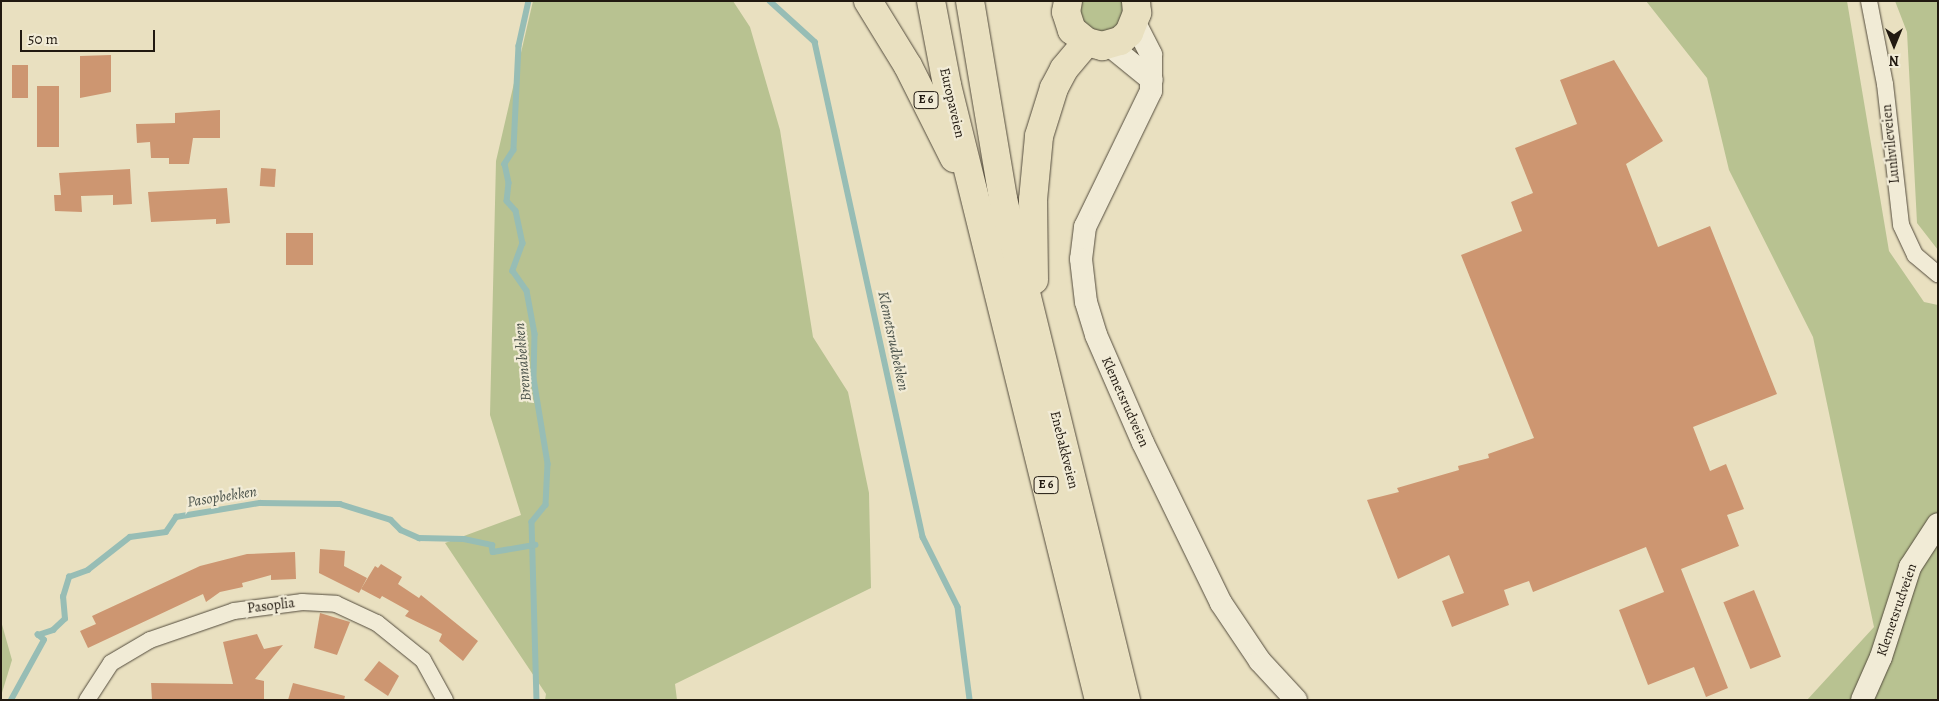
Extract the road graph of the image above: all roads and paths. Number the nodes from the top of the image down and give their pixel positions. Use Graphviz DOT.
graph roads {
  1 [pos="868,1"];
  2 [pos="931,1"];
  3 [pos="970,1"];
  4 [pos="1869,1"];
  5 [pos="1064,5"];
  6 [pos="1135,12"];
  7 [pos="1098,44"];
  8 [pos="1152,80"];
  9 [pos="976,204"];
  10 [pos="1938,274"];
  11 [pos="1035,334"];
  12 [pos="1938,524"];
  13 [pos="87,700"];
  14 [pos="445,700"];
  15 [pos="1099,700"];
  16 [pos="1126,700"];
  17 [pos="1296,700"];
  18 [pos="1862,700"];
  1 -- 9 [label="highway, E 6"];
  2 -- 9 [label="highway, Europaveien / E 6"];
  3 -- 11 [label="highway, Enebakkveien / E 6"];
  4 -- 10 [label="street, Lunhvileveien"];
  5 -- 7 [label="highway"];
  6 -- 7 [label="highway, E 6"];
  6 -- 8 [label="street, Klemetsrudveien"];
  7 -- 8 [label="street"];
  7 -- 11 [label="highway, E 6"];
  8 -- 17 [label="street, Klemetsrudveien"];
  9 -- 15 [label="highway, Enebakkveien / E 6"];
  11 -- 16 [label="highway, Enebakkveien / E 6"];
  12 -- 18 [label="street, Klemetsrudveien"];
  13 -- 14 [label="street, Pasoplia"];
}
